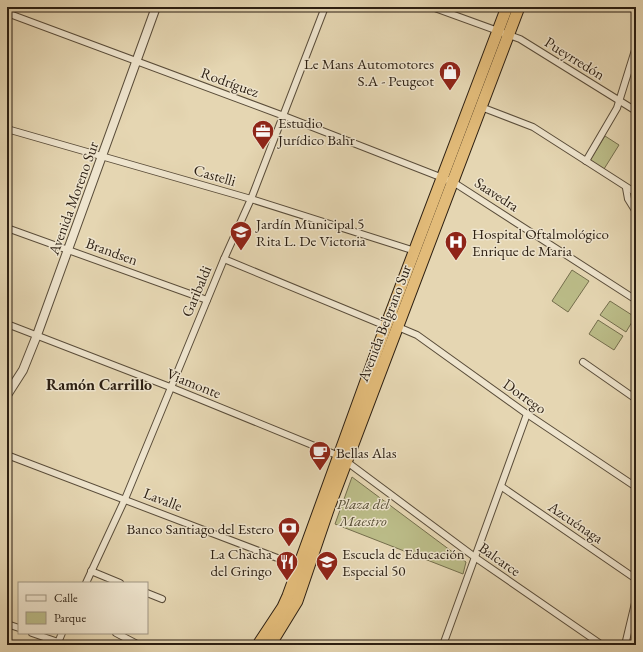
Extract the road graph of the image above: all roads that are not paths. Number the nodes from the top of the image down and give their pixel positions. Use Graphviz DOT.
graph roads {
  1 [pos="156,7"];
  2 [pos="325,7"];
  3 [pos="432,7"];
  4 [pos="507,7"];
  5 [pos="519,7"];
  6 [pos="7,13"];
  7 [pos="504,34"];
  8 [pos="636,47"];
  9 [pos="137,61"];
  10 [pos="620,101"];
  11 [pos="481,107"];
  12 [pos="636,111"];
  13 [pos="284,116"];
  14 [pos="7,129"];
  15 [pos="103,157"];
  16 [pos="586,161"];
  17 [pos="448,180"];
  18 [pos="626,188"];
  19 [pos="636,194"];
  20 [pos="251,199"];
  21 [pos="636,212"];
  22 [pos="7,228"];
  23 [pos="69,249"];
  24 [pos="415,251"];
  25 [pos="224,259"];
  26 [pos="207,300"];
  27 [pos="636,300"];
  28 [pos="7,324"];
  29 [pos="386,326"];
  30 [pos="398,327"];
  31 [pos="37,336"];
  32 [pos="583,362"];
  33 [pos="170,387"];
  34 [pos="7,396"];
  35 [pos="636,399"];
  36 [pos="527,414"];
  37 [pos="7,455"];
  38 [pos="343,458"];
  39 [pos="502,487"];
  40 [pos="636,487"];
  41 [pos="125,499"];
  42 [pos="476,558"];
  43 [pos="297,566"];
  44 [pos="309,570"];
  45 [pos="91,572"];
  46 [pos="636,579"];
  47 [pos="86,582"];
  48 [pos="117,582"];
  49 [pos="148,593"];
  50 [pos="162,599"];
  51 [pos="636,600"];
  52 [pos="7,624"];
  53 [pos="18,628"];
  54 [pos="34,634"];
  55 [pos="62,634"];
  56 [pos="118,634"];
  57 [pos="57,644"];
  58 [pos="139,645"];
  59 [pos="258,645"];
  60 [pos="270,645"];
  61 [pos="443,645"];
  62 [pos="602,645"];
  63 [pos="625,645"];
  1 -- 9 [label="street, Avenida Moreno Sur"];
  2 -- 13 [label="street, Garibaldi"];
  3 -- 7 [label="street, Pueyrredón"];
  4 -- 7 [label="highway, Avenida Belgrano Sur"];
  5 -- 7 [label="highway, Avenida Belgrano Sur"];
  6 -- 9 [label="street, Rodríguez"];
  7 -- 10 [label="street, Pueyrredón"];
  7 -- 11 [label="highway, Avenida Belgrano Sur"];
  7 -- 17 [label="highway, Avenida Belgrano Sur"];
  8 -- 10 [label="street"];
  9 -- 13 [label="street, Rodríguez"];
  9 -- 15 [label="street, Avenida Moreno Sur"];
  10 -- 12 [label="street, Pueyrredón"];
  10 -- 16 [label="street"];
  11 -- 16 [label="street"];
  11 -- 17 [label="highway, Avenida Belgrano Sur"];
  13 -- 17 [label="street, Rodríguez"];
  13 -- 20 [label="street, Garibaldi"];
  14 -- 15 [label="street, Castelli"];
  15 -- 20 [label="street, Castelli"];
  15 -- 23 [label="street, Avenida Moreno Sur"];
  16 -- 18 [label="street"];
  17 -- 24 [label="highway, Avenida Belgrano Sur"];
  17 -- 27 [label="street, Saavedra"];
  17 -- 30 [label="highway, Avenida Belgrano Sur"];
  18 -- 19 [label="street"];
  18 -- 21 [label="street"];
  20 -- 24 [label="street, Castelli"];
  20 -- 25 [label="street, Garibaldi"];
  22 -- 23 [label="street, Brandsen"];
  23 -- 26 [label="street, Brandsen"];
  23 -- 31 [label="street, Avenida Moreno Sur"];
  24 -- 29 [label="highway, Avenida Belgrano Sur"];
  25 -- 26 [label="street, Garibaldi"];
  25 -- 29 [label="street"];
  26 -- 33 [label="street, Garibaldi"];
  28 -- 31 [label="street, Viamonte"];
  29 -- 38 [label="highway, Avenida Belgrano Sur"];
  30 -- 36 [label="street, Dorrego"];
  30 -- 38 [label="highway, Avenida Belgrano Sur"];
  31 -- 33 [label="street, Viamonte"];
  31 -- 34 [label="street, Avenida Moreno Sur"];
  32 -- 35 [label="street"];
  33 -- 38 [label="street, Viamonte"];
  33 -- 41 [label="street, Garibaldi"];
  36 -- 39 [label="street"];
  36 -- 40 [label="street, Dorrego"];
  37 -- 41 [label="street, Lavalle"];
  38 -- 42 [label="street, Balcarce"];
  38 -- 43 [label="highway, Avenida Belgrano Sur"];
  38 -- 44 [label="highway, Avenida Belgrano Sur"];
  39 -- 42 [label="street"];
  39 -- 46 [label="street, Azcuénaga"];
  41 -- 43 [label="street, Lavalle"];
  41 -- 45 [label="street, Garibaldi"];
  42 -- 61 [label="street"];
  42 -- 62 [label="street, Balcarce"];
  43 -- 44 [label="street, Lavalle"];
  43 -- 59 [label="highway, Avenida Belgrano Sur"];
  44 -- 60 [label="highway, Avenida Belgrano Sur"];
  45 -- 47 [label="street, Garibaldi"];
  45 -- 48 [label="street"];
  49 -- 50 [label="street"];
  51 -- 63 [label="street"];
  52 -- 53 [label="street"];
  54 -- 57 [label="street"];
  55 -- 57 [label="street"];
  56 -- 58 [label="street"];
}
